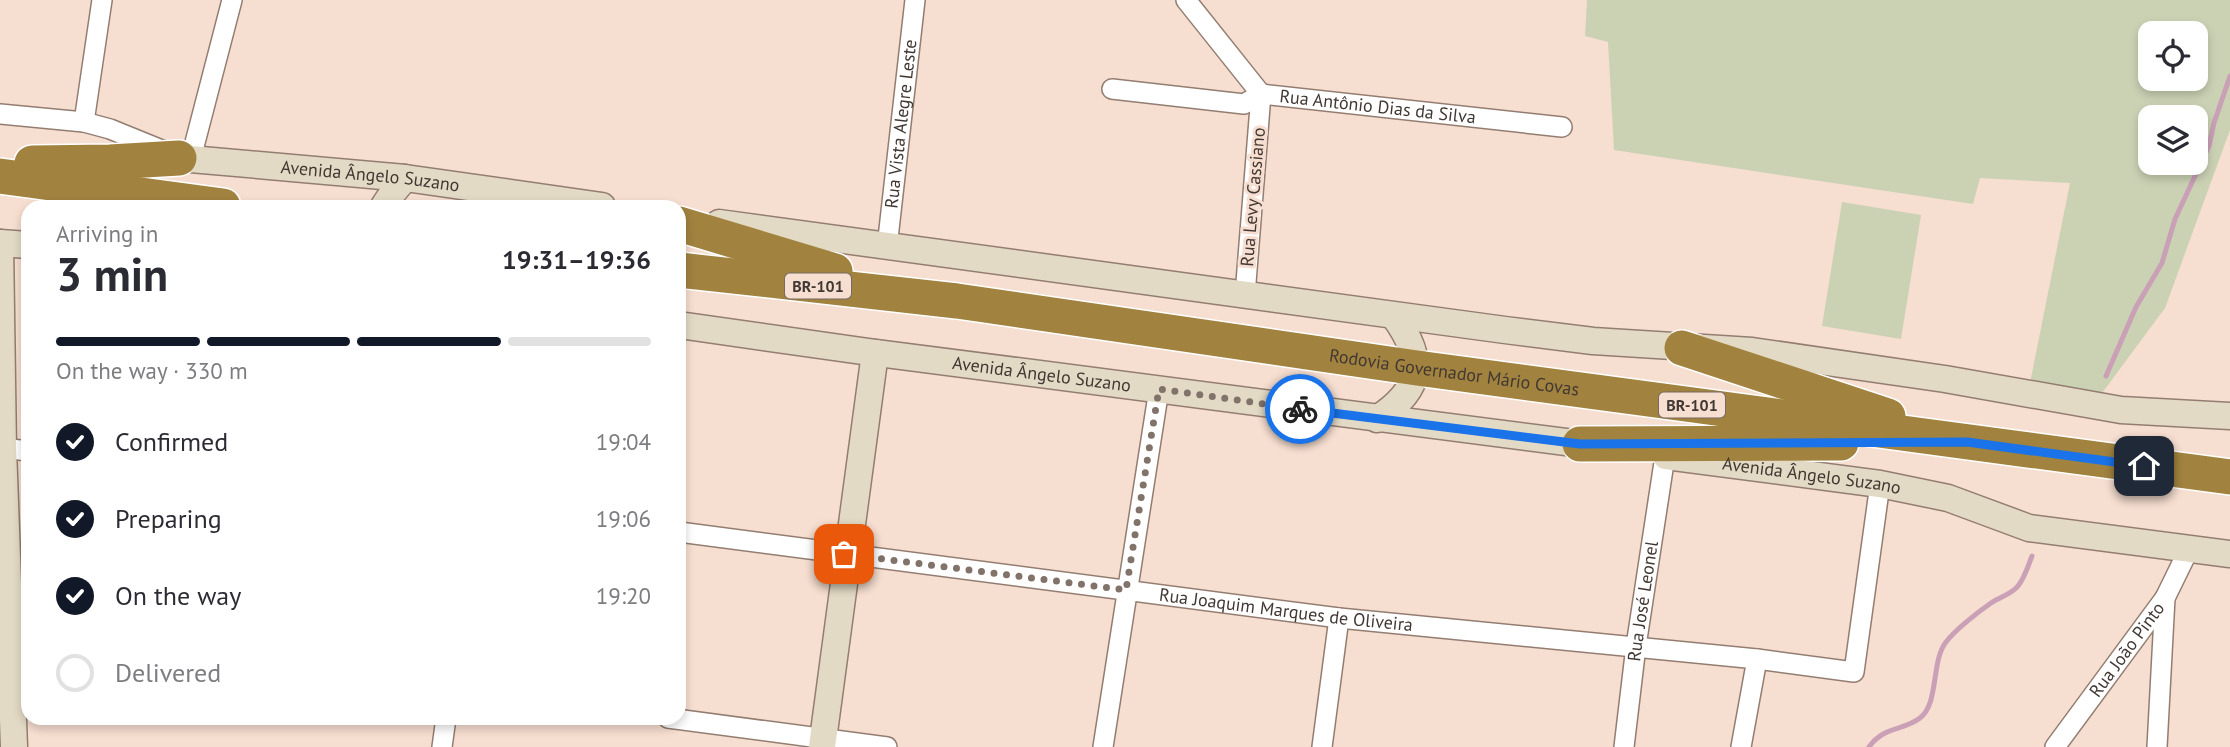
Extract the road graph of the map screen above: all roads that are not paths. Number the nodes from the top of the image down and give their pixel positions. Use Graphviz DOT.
graph roads {
  1 [pos="103,0"];
  2 [pos="232,0"];
  3 [pos="915,0"];
  4 [pos="1186,0"];
  5 [pos="1112,89"];
  6 [pos="1261,94"];
  7 [pos="0,114"];
  8 [pos="84,122"];
  9 [pos="1562,127"];
  10 [pos="185,158"];
  11 [pos="0,163"];
  12 [pos="0,176"];
  13 [pos="405,178"];
  14 [pos="0,194"];
  15 [pos="178,200"];
  16 [pos="388,200"];
  17 [pos="560,200"];
  18 [pos="21,201"];
  19 [pos="686,219"];
  20 [pos="686,226"];
  21 [pos="0,243"];
  22 [pos="21,245"];
  23 [pos="887,247"];
  24 [pos="686,271"];
  25 [pos="1245,295"];
  26 [pos="957,301"];
  27 [pos="1395,316"];
  28 [pos="686,326"];
  29 [pos="1682,348"];
  30 [pos="875,353"];
  31 [pos="1417,368"];
  32 [pos="1159,389"];
  33 [pos="2230,416"];
  34 [pos="1377,419"];
  35 [pos="1967,442"];
  36 [pos="1580,444"];
  37 [pos="15,449"];
  38 [pos="1665,456"];
  39 [pos="2230,477"];
  40 [pos="1880,484"];
  41 [pos="686,533"];
  42 [pos="2189,549"];
  43 [pos="850,554"];
  44 [pos="2230,554"];
  45 [pos="1126,590"];
  46 [pos="2165,598"];
  47 [pos="1339,618"];
  48 [pos="13,632"];
  49 [pos="1636,646"];
  50 [pos="1757,659"];
  51 [pos="686,721"];
  52 [pos="445,725"];
  53 [pos="823,743"];
  54 [pos="14,747"];
  55 [pos="442,747"];
  56 [pos="887,747"];
  57 [pos="1103,747"];
  58 [pos="1322,747"];
  59 [pos="1624,747"];
  60 [pos="1741,747"];
  61 [pos="2055,747"];
  62 [pos="2157,747"];
  1 -- 8 [label="street"];
  2 -- 10 [label="street"];
  3 -- 23 [label="street, Rua Vista Alegre Leste"];
  4 -- 6 [label="street"];
  5 -- 6 [label="street, Rua Antônio Dias da Silva"];
  6 -- 9 [label="street, Rua Antônio Dias da Silva"];
  6 -- 25 [label="street, Rua Levy Cassiano"];
  7 -- 8 [label="street"];
  8 -- 10 [label="street"];
  10 -- 11 [label="highway"];
  10 -- 13 [label="main road, Avenida Ângelo Suzano"];
  12 -- 15 [label="highway"];
  13 -- 16 [label="main road"];
  13 -- 17 [label="main road, Avenida Ângelo Suzano"];
  14 -- 18 [label="highway"];
  19 -- 23 [label="main road"];
  20 -- 26 [label="highway"];
  21 -- 22 [label="main road"];
  21 -- 37 [label="main road"];
  23 -- 25 [label="main road"];
  24 -- 26 [label="highway, Rodovia Governador Mário Covas / BR-101"];
  25 -- 27 [label="main road"];
  26 -- 31 [label="highway, Rodovia Governador Mário Covas / BR-101"];
  27 -- 29 [label="main road"];
  27 -- 31 [label="main road"];
  28 -- 30 [label="main road, Avenida Ângelo Suzano"];
  29 -- 33 [label="main road"];
  29 -- 35 [label="highway"];
  30 -- 32 [label="main road, Avenida Ângelo Suzano"];
  30 -- 43 [label="main road"];
  31 -- 34 [label="main road"];
  31 -- 35 [label="highway, Rodovia Governador Mário Covas / BR-101"];
  32 -- 34 [label="main road, Avenida Ângelo Suzano"];
  32 -- 45 [label="street"];
  34 -- 36 [label="main road, Avenida Ângelo Suzano"];
  35 -- 36 [label="highway"];
  35 -- 39 [label="highway, Rodovia Governador Mário Covas / BR-101"];
  36 -- 38 [label="main road, Avenida Ângelo Suzano"];
  37 -- 48 [label="main road"];
  38 -- 40 [label="main road, Avenida Ângelo Suzano"];
  38 -- 49 [label="street, Rua José Leonel"];
  40 -- 42 [label="main road, Avenida Ângelo Suzano"];
  40 -- 50 [label="street, Rua Joaquim Marques de Oliveira"];
  41 -- 43 [label="street, Rua Joaquim Marques de Oliveira"];
  42 -- 44 [label="main road, Avenida Ângelo Suzano"];
  42 -- 46 [label="street, Rua João Pinto"];
  43 -- 45 [label="street, Rua Joaquim Marques de Oliveira"];
  43 -- 53 [label="main road"];
  45 -- 47 [label="street, Rua Joaquim Marques de Oliveira"];
  45 -- 57 [label="street"];
  46 -- 61 [label="street, Rua João Pinto"];
  46 -- 62 [label="street"];
  47 -- 49 [label="street, Rua Joaquim Marques de Oliveira"];
  47 -- 58 [label="street"];
  48 -- 54 [label="main road"];
  49 -- 50 [label="street, Rua Joaquim Marques de Oliveira"];
  49 -- 59 [label="street, Rua José Leonel"];
  50 -- 60 [label="street"];
  51 -- 53 [label="street"];
  52 -- 55 [label="street"];
  53 -- 56 [label="street"];
}
